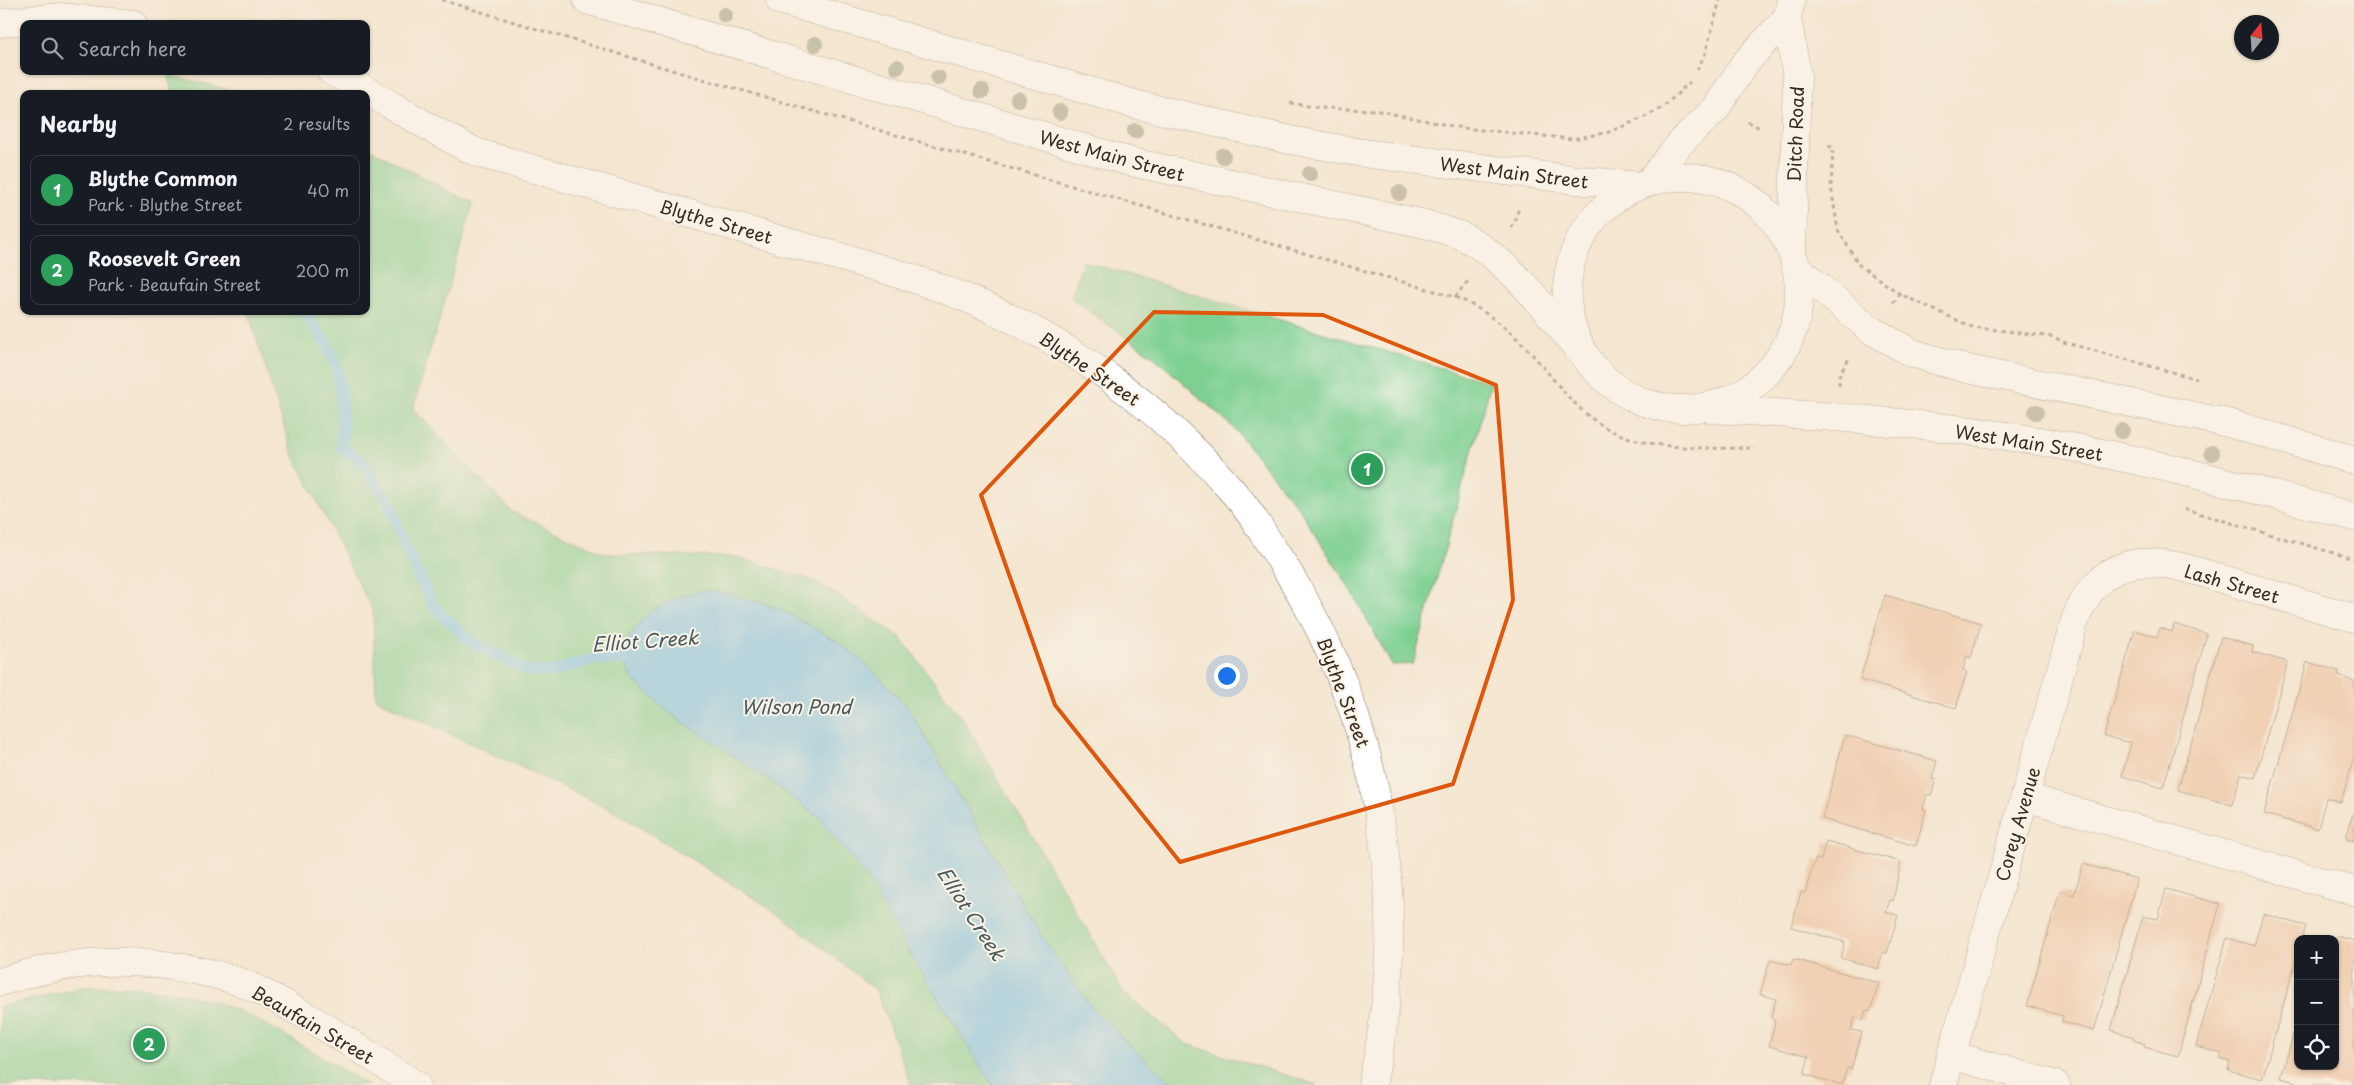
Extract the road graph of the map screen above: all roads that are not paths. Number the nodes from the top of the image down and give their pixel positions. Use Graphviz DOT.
graph roads {
  1 [pos="587,0"];
  2 [pos="780,0"];
  3 [pos="1789,9"];
  4 [pos="30,20"];
  5 [pos="91,20"];
  6 [pos="20,21"];
  7 [pos="0,23"];
  8 [pos="339,75"];
  9 [pos="369,90"];
  10 [pos="370,91"];
  11 [pos="1644,184"];
  12 [pos="1794,259"];
  13 [pos="1594,368"];
  14 [pos="1698,409"];
  15 [pos="2354,460"];
  16 [pos="2354,517"];
  17 [pos="2109,572"];
  18 [pos="2354,618"];
  19 [pos="2025,797"];
  20 [pos="2354,891"];
  21 [pos="0,982"];
  22 [pos="1952,1055"];
  23 [pos="416,1085"];
  24 [pos="1372,1085"];
  25 [pos="1943,1085"];
  26 [pos="2056,1085"];
  1 -- 13 [label="street, West Main Street"];
  2 -- 11 [label="street, West Main Street"];
  3 -- 11 [label="street, Ditch Road"];
  3 -- 12 [label="street, Ditch Road"];
  4 -- 5 [label="street"];
  6 -- 7 [label="street"];
  8 -- 9 [label="street, Blythe Street"];
  10 -- 24 [label="street, Blythe Street"];
  11 -- 12 [label="street"];
  11 -- 13 [label="street"];
  12 -- 14 [label="street, Ditch Road"];
  12 -- 15 [label="street"];
  13 -- 14 [label="street, West Main Street"];
  14 -- 16 [label="street, West Main Street"];
  17 -- 18 [label="street, Lash Street"];
  17 -- 19 [label="street, Corey Avenue"];
  19 -- 20 [label="street"];
  19 -- 22 [label="street, Corey Avenue"];
  21 -- 23 [label="street, Beaufain Street"];
  22 -- 25 [label="street, Corey Avenue"];
  22 -- 26 [label="street"];
}
